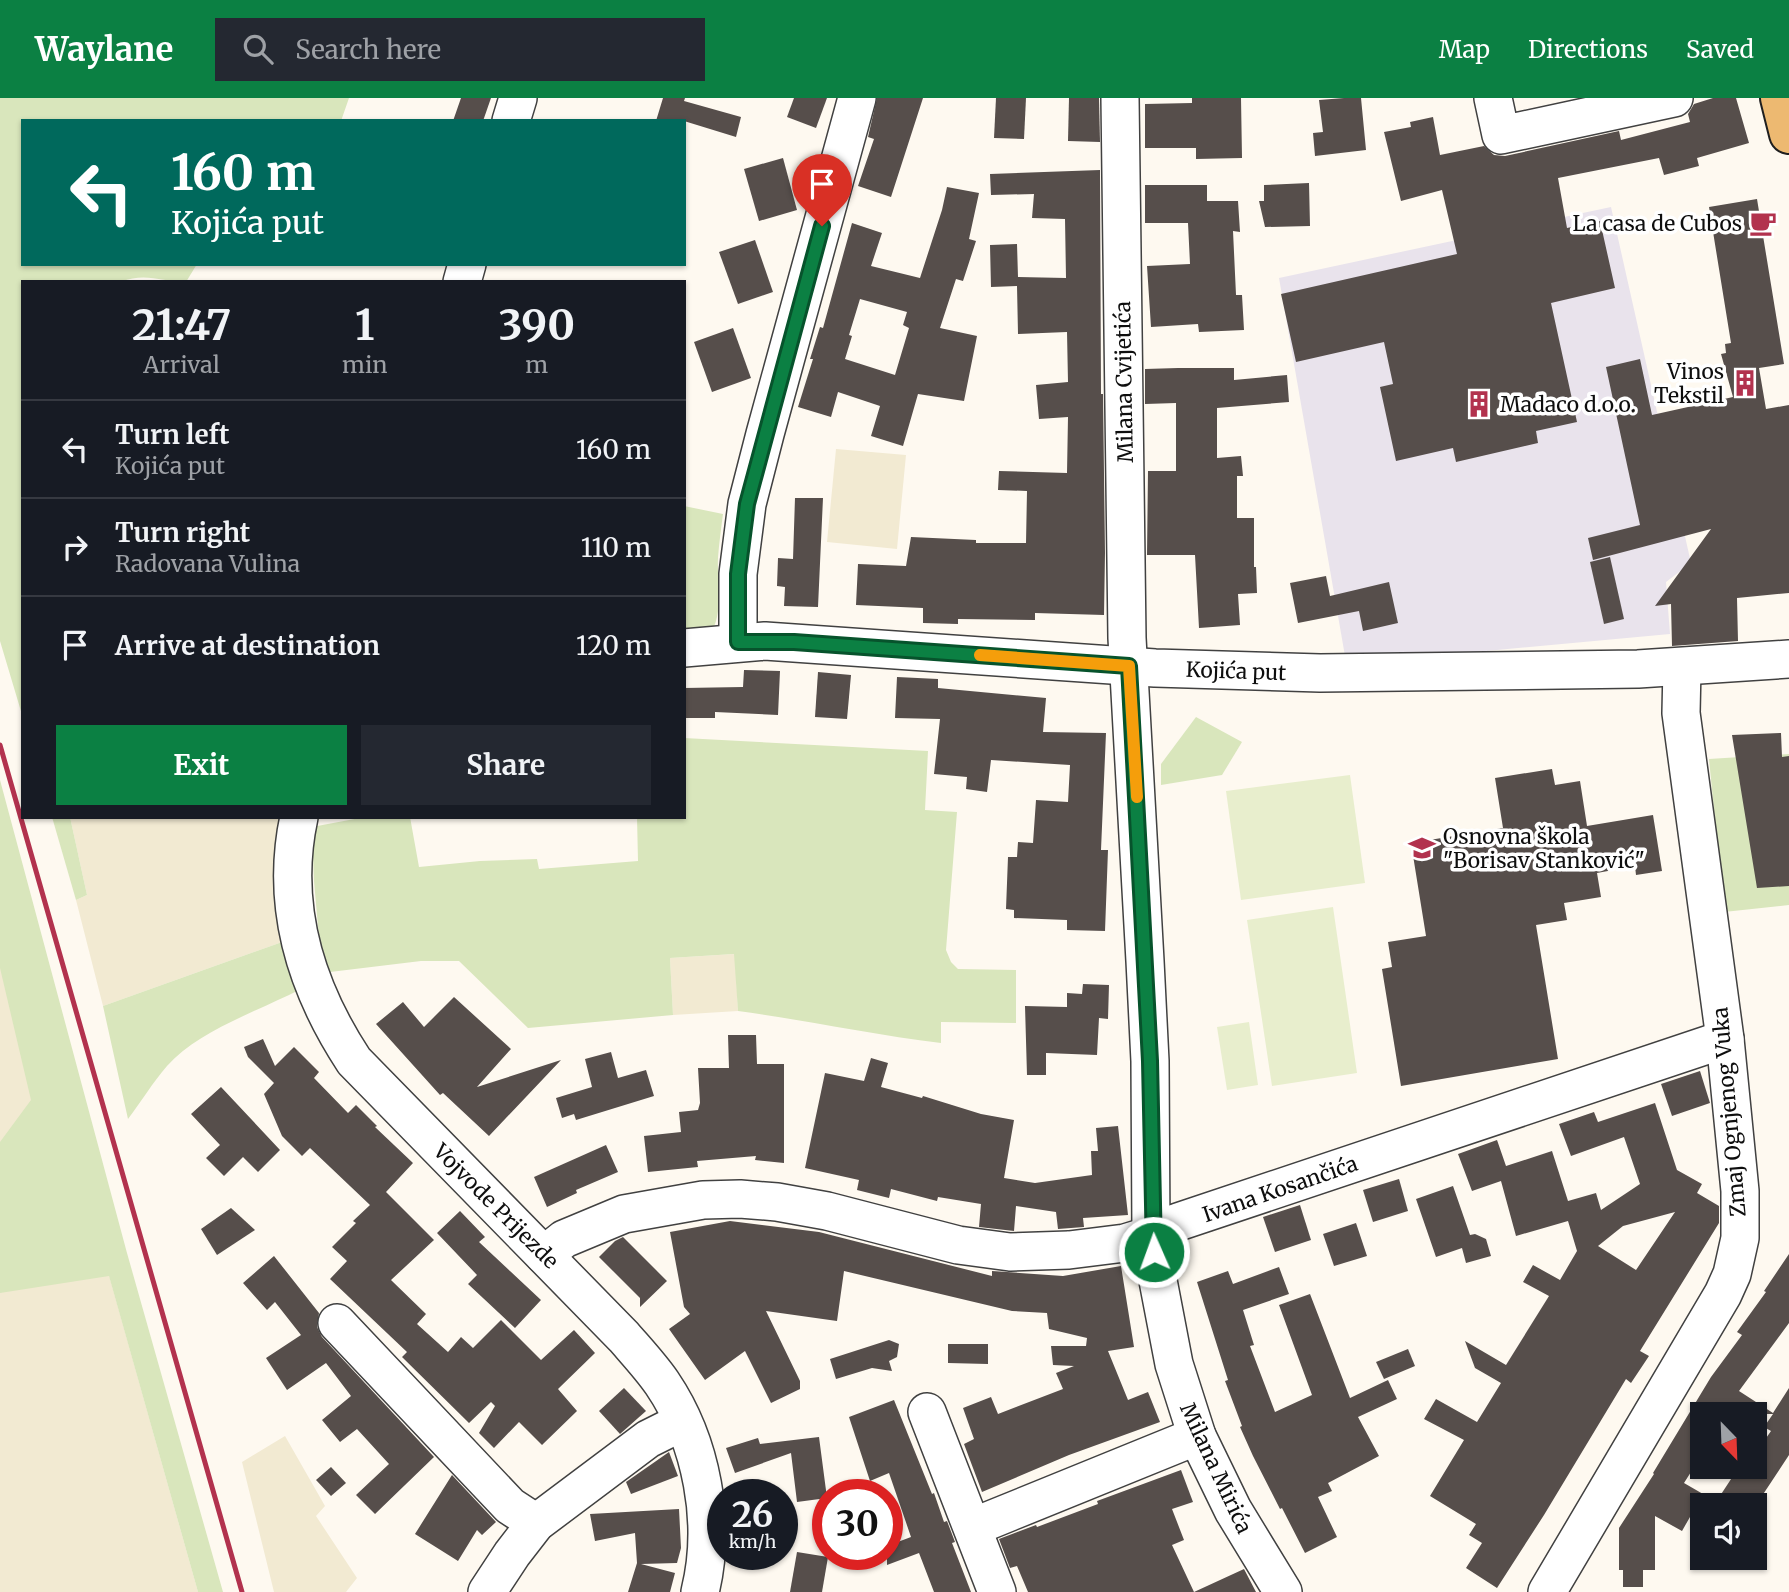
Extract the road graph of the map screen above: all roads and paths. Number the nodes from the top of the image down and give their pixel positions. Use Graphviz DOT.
graph roads {
  1 [pos="518,98"];
  2 [pos="857,98"];
  3 [pos="1120,98"];
  4 [pos="1493,98"];
  5 [pos="1674,98"];
  6 [pos="1780,98"];
  7 [pos="512,119"];
  8 [pos="1789,134"];
  9 [pos="738,642"];
  10 [pos="686,648"];
  11 [pos="1789,659"];
  12 [pos="1129,666"];
  13 [pos="1682,667"];
  14 [pos="298,819"];
  15 [pos="1724,1039"];
  16 [pos="1152,1235"];
  17 [pos="544,1255"];
  18 [pos="337,1323"];
  19 [pos="927,1412"];
  20 [pos="682,1422"];
  21 [pos="1197,1436"];
  22 [pos="536,1523"];
  23 [pos="973,1527"];
  24 [pos="488,1592"];
  25 [pos="700,1592"];
  26 [pos="997,1592"];
  27 [pos="1283,1592"];
  28 [pos="1547,1592"];
  1 -- 7 [label="street"];
  2 -- 9 [label="street"];
  3 -- 12 [label="street, Milana Cvijetića"];
  4 -- 5 [label="street"];
  6 -- 8 [label="main road"];
  9 -- 10 [label="street, Kojića put"];
  9 -- 12 [label="street, Kojića put"];
  11 -- 13 [label="street, Kojića put"];
  12 -- 13 [label="street, Kojića put"];
  12 -- 16 [label="street, Milana Mirića"];
  13 -- 15 [label="street, Zmaj Ognjenog Vuka"];
  14 -- 17 [label="street, Vojvode Prijezde"];
  15 -- 16 [label="street, Ivana Kosančića"];
  15 -- 28 [label="street, Zmaj Ognjenog Vuka"];
  16 -- 17 [label="street, Ivana Kosančića"];
  16 -- 21 [label="street, Milana Mirića"];
  17 -- 20 [label="street, Vojvode Prijezde"];
  18 -- 22 [label="street"];
  19 -- 23 [label="street"];
  20 -- 22 [label="street"];
  20 -- 25 [label="street, Vojvode Prijezde"];
  21 -- 23 [label="street"];
  21 -- 27 [label="street, Milana Mirića"];
  22 -- 24 [label="street"];
  23 -- 26 [label="street"];
}
